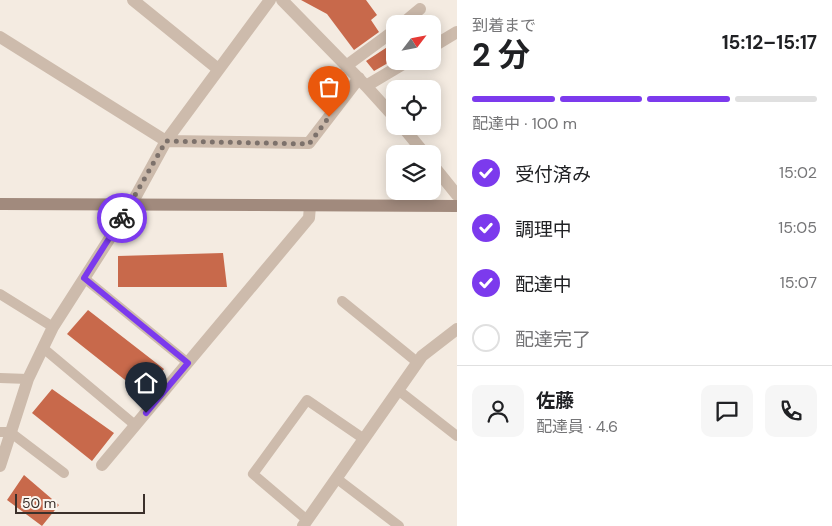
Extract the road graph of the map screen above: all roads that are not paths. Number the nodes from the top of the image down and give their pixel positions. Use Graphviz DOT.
graph roads {
  1 [pos="133,0"];
  2 [pos="270,0"];
  3 [pos="282,0"];
  4 [pos="420,9"];
  5 [pos="413,15"];
  6 [pos="457,32"];
  7 [pos="0,37"];
  8 [pos="386,37"];
  9 [pos="441,42"];
  10 [pos="346,66"];
  11 [pos="218,69"];
  12 [pos="388,70"];
  13 [pos="362,82"];
  14 [pos="386,108"];
  15 [pos="409,135"];
  16 [pos="166,141"];
  17 [pos="418,145"];
  18 [pos="441,175"];
  19 [pos="457,195"];
  20 [pos="0,204"];
  21 [pos="131,205"];
  22 [pos="310,206"];
  23 [pos="457,206"];
  24 [pos="84,278"];
  25 [pos="0,294"];
  26 [pos="342,301"];
  27 [pos="53,327"];
  28 [pos="457,329"];
  29 [pos="43,348"];
  30 [pos="418,362"];
  31 [pos="188,363"];
  32 [pos="0,378"];
  33 [pos="28,379"];
  34 [pos="398,390"];
  35 [pos="135,426"];
  36 [pos="5,432"];
  37 [pos="457,436"];
  38 [pos="364,439"];
  39 [pos="102,465"];
  40 [pos="0,466"];
  41 [pos="64,473"];
  42 [pos="336,478"];
  43 [pos="305,523"];
  44 [pos="399,526"];
  1 -- 11 [label="street"];
  2 -- 11 [label="street"];
  3 -- 10 [label="street"];
  4 -- 5 [label="street"];
  6 -- 9 [label="street"];
  7 -- 16 [label="street"];
  8 -- 10 [label="street"];
  10 -- 13 [label="street"];
  11 -- 16 [label="street"];
  12 -- 13 [label="street"];
  13 -- 14 [label="street"];
  13 -- 16 [label="street"];
  15 -- 17 [label="street"];
  16 -- 21 [label="street"];
  18 -- 19 [label="street"];
  20 -- 21 [label="street"];
  21 -- 22 [label="street"];
  21 -- 24 [label="street"];
  22 -- 23 [label="street"];
  22 -- 31 [label="street"];
  24 -- 27 [label="street"];
  24 -- 31 [label="lane"];
  25 -- 27 [label="lane"];
  26 -- 30 [label="lane"];
  27 -- 29 [label="street"];
  28 -- 30 [label="street"];
  29 -- 33 [label="street"];
  29 -- 35 [label="lane"];
  30 -- 34 [label="street"];
  31 -- 35 [label="street"];
  32 -- 33 [label="lane"];
  33 -- 36 [label="street"];
  34 -- 37 [label="lane"];
  34 -- 38 [label="street"];
  35 -- 39 [label="street"];
  36 -- 40 [label="street"];
  36 -- 41 [label="lane"];
  38 -- 42 [label="street"];
  38 -- 43 [label="lane"];
  42 -- 43 [label="street"];
  42 -- 44 [label="lane"];
}
